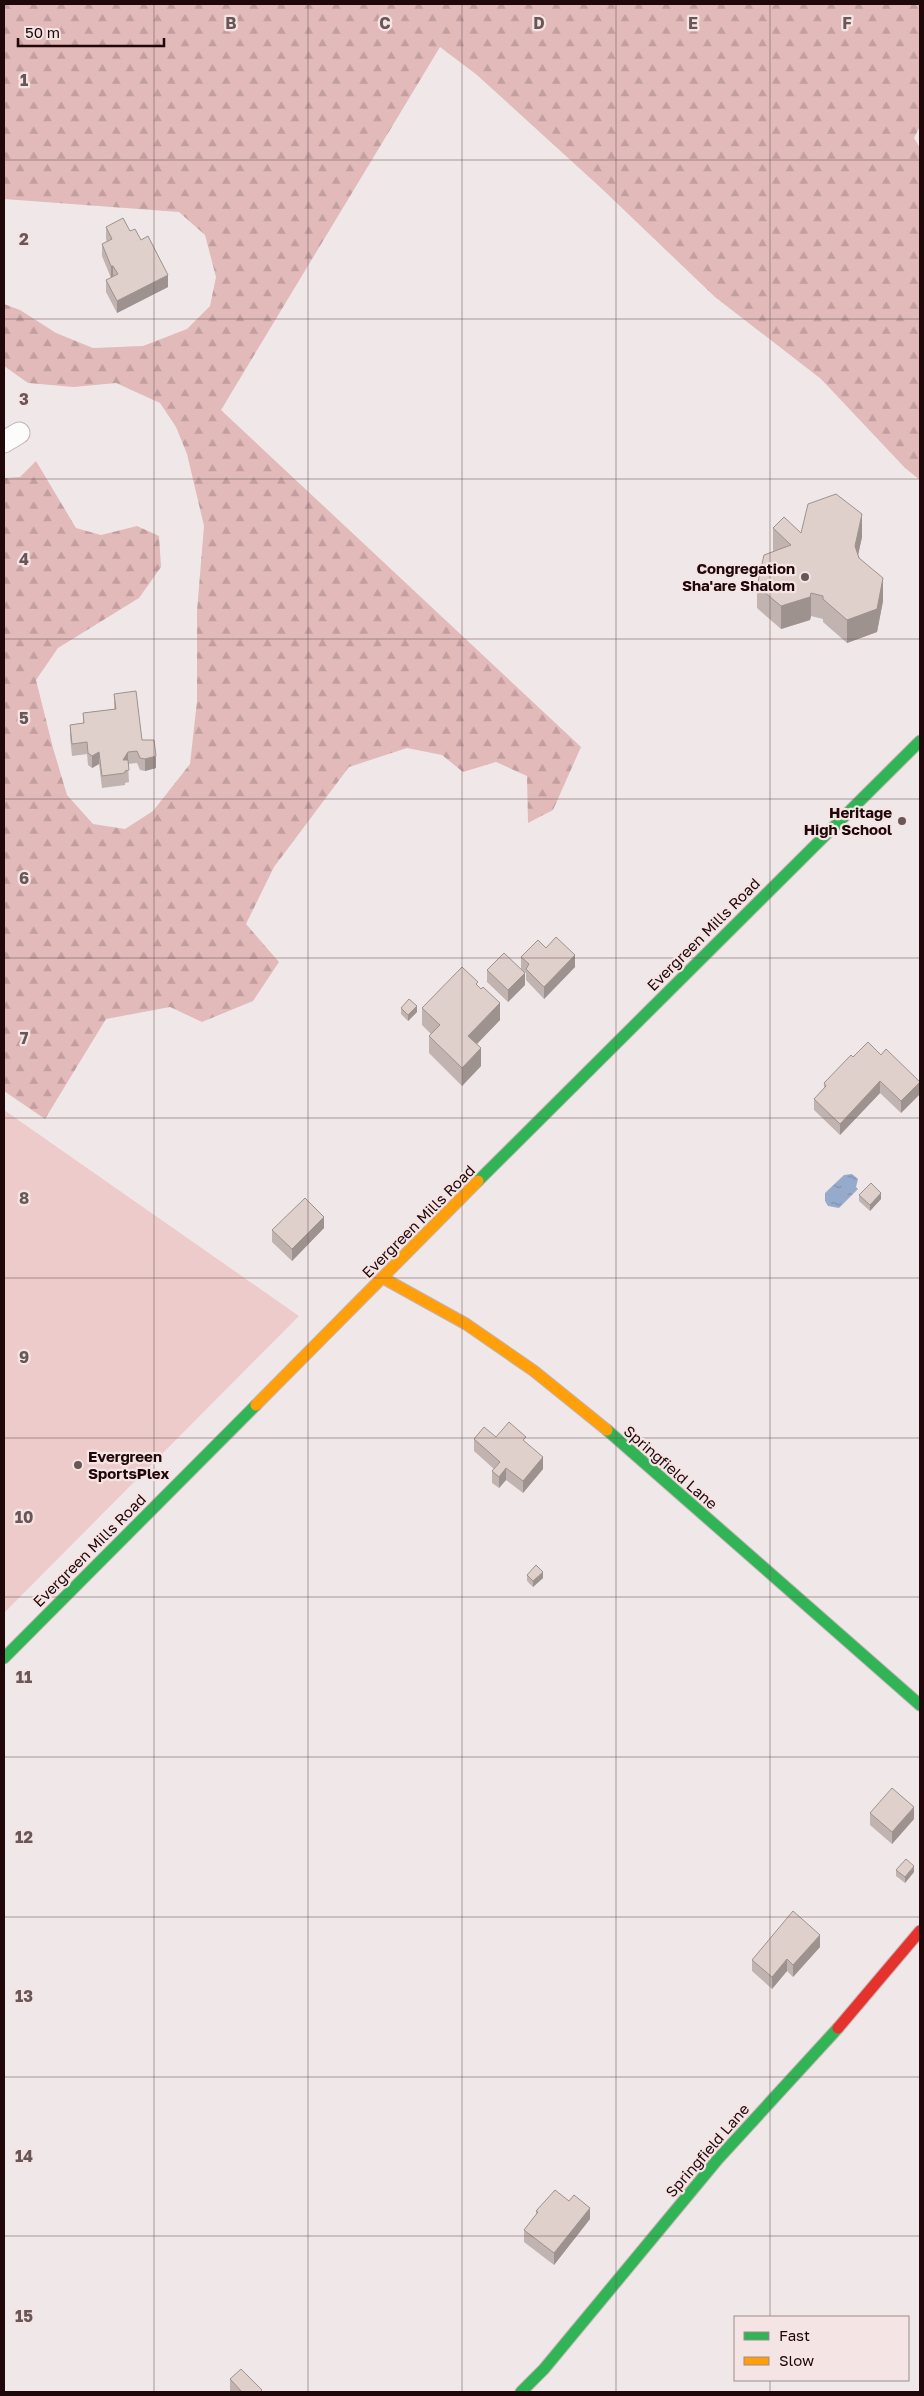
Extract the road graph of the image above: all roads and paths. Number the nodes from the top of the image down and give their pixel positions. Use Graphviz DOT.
graph roads {
  1 [pos="920,741"];
  2 [pos="383,1278"];
  3 [pos="4,1658"];
  4 [pos="920,1705"];
  5 [pos="920,1932"];
  6 [pos="521,2392"];
  1 -- 2 [label="main road, Evergreen Mills Road"];
  2 -- 3 [label="main road, Evergreen Mills Road"];
  2 -- 4 [label="main road, Springfield Lane"];
  5 -- 6 [label="main road, Springfield Lane"];
}
